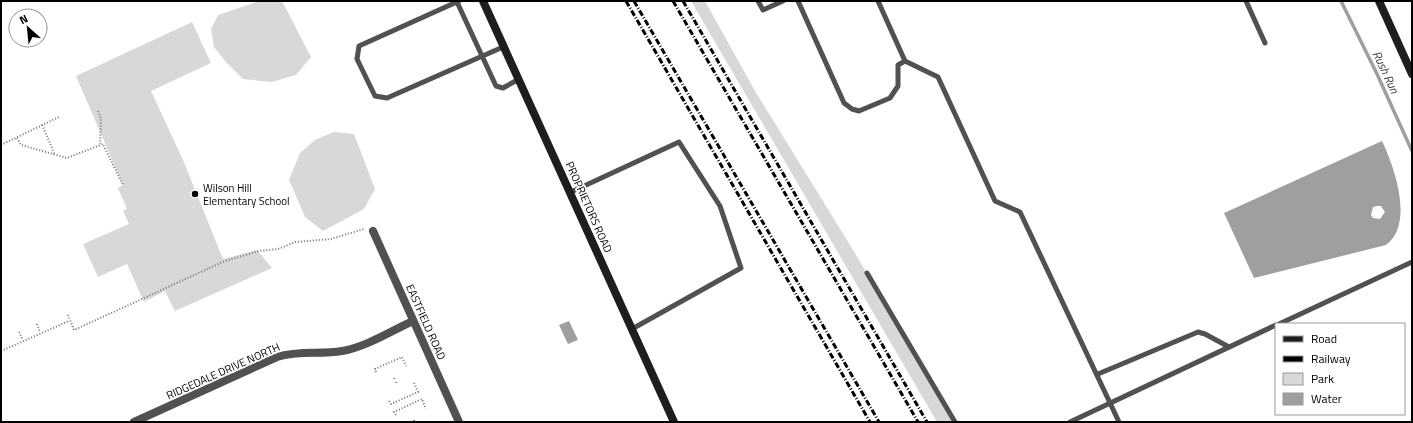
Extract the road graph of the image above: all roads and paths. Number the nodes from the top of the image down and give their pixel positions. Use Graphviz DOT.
graph roads {
  1 [pos="458,1"];
  2 [pos="483,1"];
  3 [pos="758,1"];
  4 [pos="783,1"];
  5 [pos="798,1"];
  6 [pos="878,1"];
  7 [pos="1246,1"];
  8 [pos="1379,1"];
  9 [pos="1265,43"];
  10 [pos="503,47"];
  11 [pos="482,56"];
  12 [pos="905,61"];
  13 [pos="1412,74"];
  14 [pos="519,79"];
  15 [pos="98,111"];
  16 [pos="59,117"];
  17 [pos="4,122"];
  18 [pos="1,123"];
  19 [pos="42,125"];
  20 [pos="17,138"];
  21 [pos="100,144"];
  22 [pos="1,145"];
  23 [pos="55,155"];
  24 [pos="124,185"];
  25 [pos="570,192"];
  26 [pos="373,231"];
  27 [pos="1412,262"];
  28 [pos="867,273"];
  29 [pos="68,315"];
  30 [pos="70,320"];
  31 [pos="413,321"];
  32 [pos="1281,323"];
  33 [pos="37,324"];
  34 [pos="1275,325"];
  35 [pos="632,329"];
  36 [pos="19,332"];
  37 [pos="40,333"];
  38 [pos="23,341"];
  39 [pos="1229,347"];
  40 [pos="1,351"];
  41 [pos="390,362"];
  42 [pos="391,366"];
  43 [pos="406,366"];
  44 [pos="376,372"];
  45 [pos="1098,374"];
  46 [pos="414,383"];
  47 [pos="404,394"];
  48 [pos="406,398"];
  49 [pos="390,401"];
  50 [pos="1110,403"];
  51 [pos="409,405"];
  52 [pos="411,408"];
  53 [pos="426,409"];
  54 [pos="396,415"];
  55 [pos="134,422"];
  56 [pos="459,422"];
  57 [pos="674,422"];
  58 [pos="955,422"];
  59 [pos="1070,422"];
  60 [pos="1119,422"];
  1 -- 11 [label="lane"];
  1 -- 11 [label="lane"];
  2 -- 10 [label="street, PROPRIETORS ROAD"];
  3 -- 4 [label="lane"];
  5 -- 12 [label="lane"];
  6 -- 12 [label="lane"];
  7 -- 9 [label="lane"];
  8 -- 13 [label="street"];
  10 -- 11 [label="lane"];
  10 -- 14 [label="street, PROPRIETORS ROAD"];
  11 -- 14 [label="lane"];
  12 -- 50 [label="lane"];
  14 -- 25 [label="street, PROPRIETORS ROAD"];
  15 -- 21 [label="path"];
  16 -- 19 [label="path"];
  17 -- 18 [label="path"];
  19 -- 20 [label="path"];
  19 -- 23 [label="path"];
  20 -- 22 [label="path"];
  20 -- 23 [label="path"];
  21 -- 23 [label="path"];
  21 -- 24 [label="path"];
  25 -- 35 [label="street, PROPRIETORS ROAD"];
  25 -- 35 [label="lane"];
  26 -- 30 [label="path"];
  26 -- 31 [label="street, EASTFIELD ROAD"];
  27 -- 32 [label="lane"];
  28 -- 58 [label="lane"];
  29 -- 30 [label="path"];
  30 -- 37 [label="path"];
  31 -- 55 [label="street, RIDGEDALE DRIVE NORTH"];
  31 -- 56 [label="street, EASTFIELD ROAD"];
  33 -- 37 [label="path"];
  34 -- 39 [label="lane"];
  35 -- 57 [label="street, PROPRIETORS ROAD"];
  36 -- 38 [label="path"];
  37 -- 38 [label="path"];
  38 -- 40 [label="path"];
  39 -- 45 [label="lane"];
  39 -- 50 [label="lane"];
  41 -- 42 [label="path"];
  41 -- 43 [label="path"];
  41 -- 44 [label="path"];
  46 -- 48 [label="path"];
  47 -- 48 [label="path"];
  48 -- 49 [label="path"];
  50 -- 59 [label="lane"];
  50 -- 60 [label="lane"];
  51 -- 52 [label="path"];
  51 -- 53 [label="path"];
  51 -- 54 [label="path"];
}
